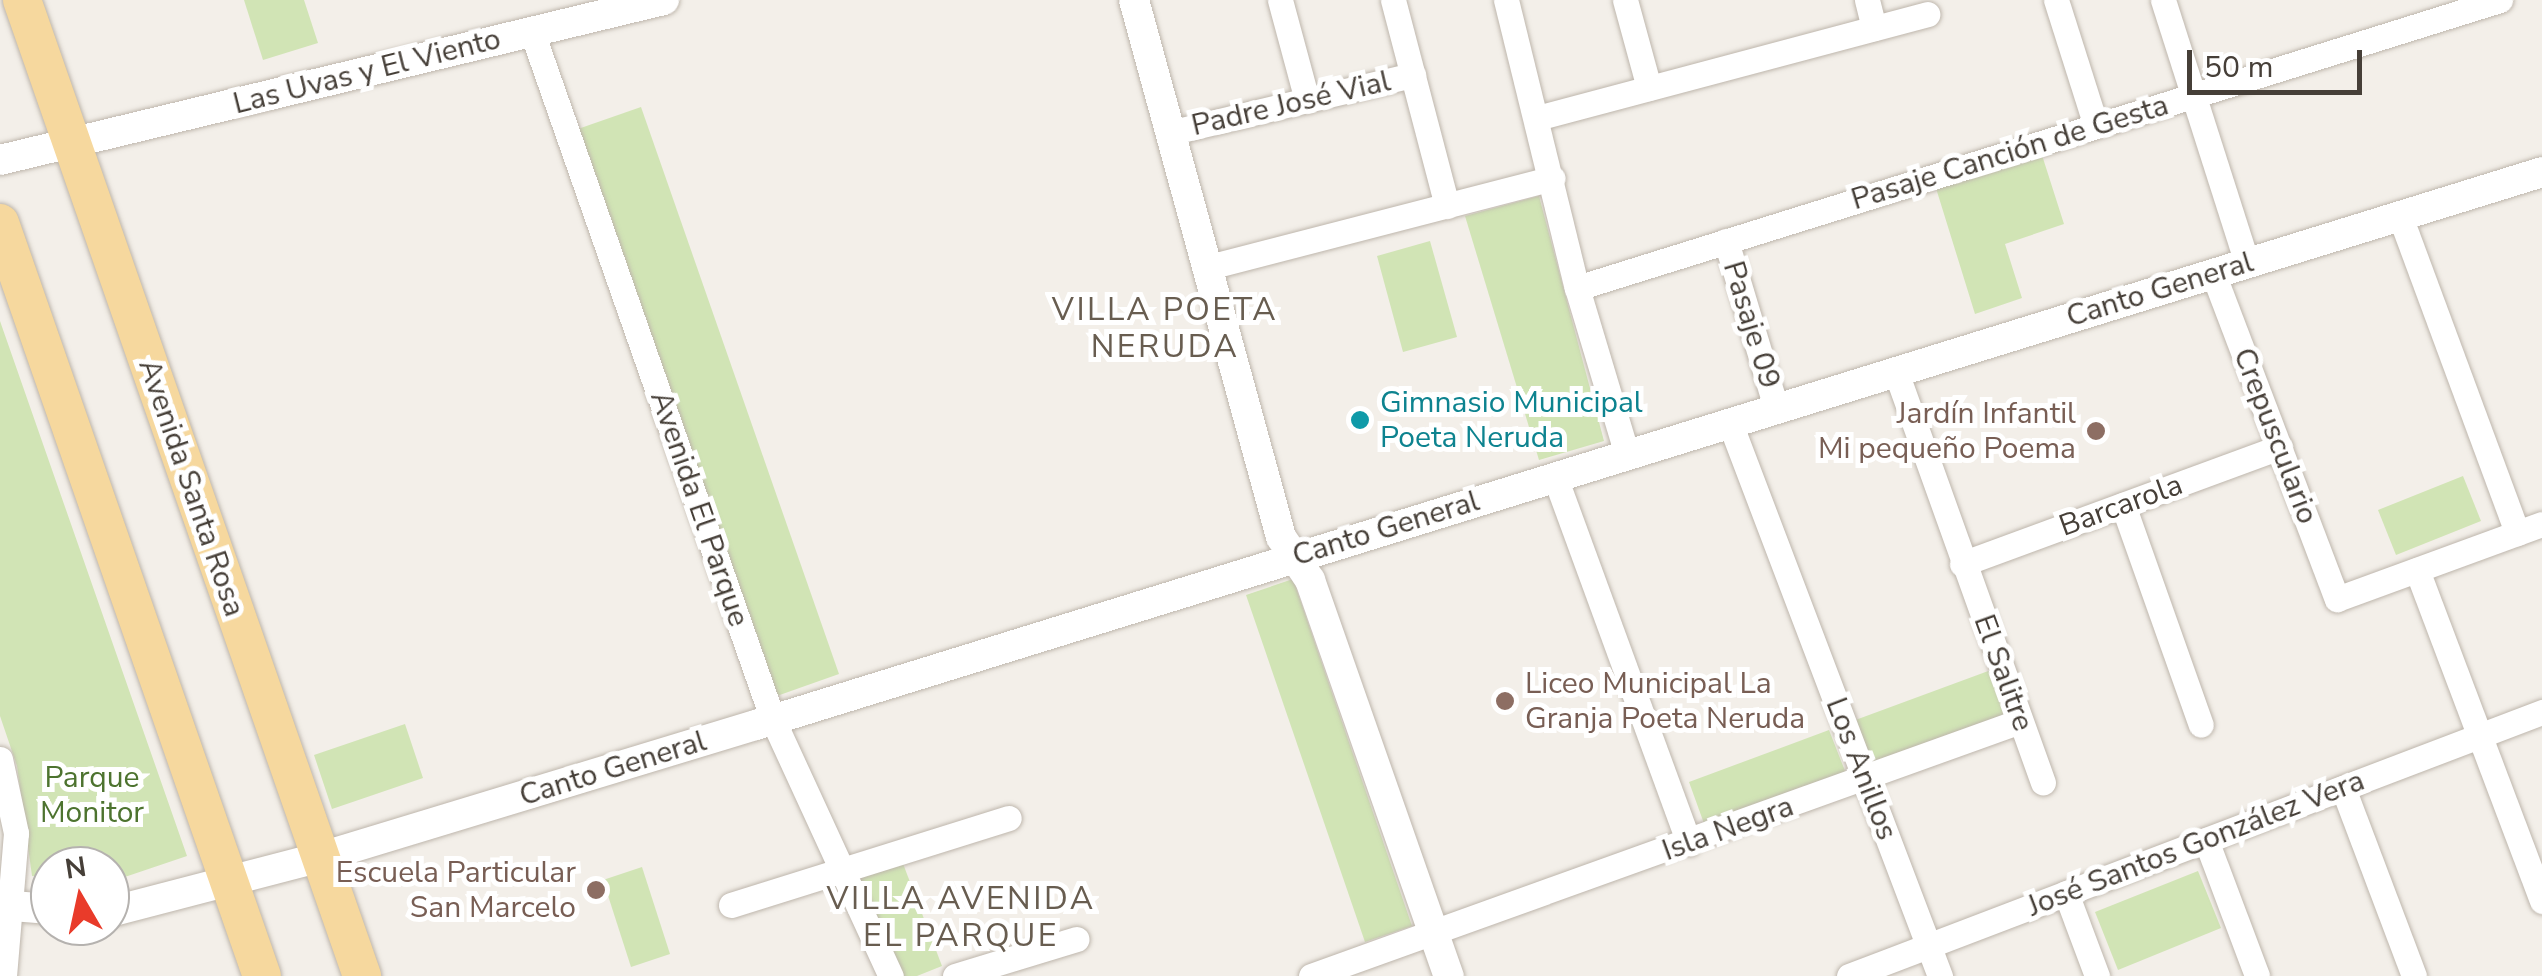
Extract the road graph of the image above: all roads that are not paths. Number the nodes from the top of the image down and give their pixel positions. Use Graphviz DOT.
graph roads {
  1 [pos="22,0"];
  2 [pos="664,0"];
  3 [pos="1134,0"];
  4 [pos="1280,0"];
  5 [pos="1506,0"];
  6 [pos="1625,0"];
  7 [pos="1867,0"];
  8 [pos="2056,0"];
  9 [pos="2163,0"];
  10 [pos="2500,0"];
  11 [pos="1401,2"];
  12 [pos="1927,14"];
  13 [pos="1874,28"];
  14 [pos="532,32"];
  15 [pos="1413,75"];
  16 [pos="1649,88"];
  17 [pos="2194,96"];
  18 [pos="1308,100"];
  19 [pos="1538,118"];
  20 [pos="2096,126"];
  21 [pos="1170,133"];
  22 [pos="70,144"];
  23 [pos="0,160"];
  24 [pos="2542,172"];
  25 [pos="1553,178"];
  26 [pos="1447,206"];
  27 [pos="2400,216"];
  28 [pos="0,223"];
  29 [pos="1726,242"];
  30 [pos="2247,264"];
  31 [pos="1205,268"];
  32 [pos="2213,274"];
  33 [pos="1577,288"];
  34 [pos="1896,372"];
  35 [pos="1776,408"];
  36 [pos="1730,423"];
  37 [pos="2280,447"];
  38 [pos="1627,455"];
  39 [pos="1555,477"];
  40 [pos="2122,505"];
  41 [pos="2542,524"];
  42 [pos="2517,533"];
  43 [pos="1295,557"];
  44 [pos="1962,564"];
  45 [pos="2417,570"];
  46 [pos="2542,712"];
  47 [pos="774,720"];
  48 [pos="2020,721"];
  49 [pos="2201,725"];
  50 [pos="2480,736"];
  51 [pos="0,759"];
  52 [pos="1865,778"];
  53 [pos="2043,782"];
  54 [pos="2343,788"];
  55 [pos="6,807"];
  56 [pos="1009,818"];
  57 [pos="2206,840"];
  58 [pos="1689,844"];
  59 [pos="321,857"];
  60 [pos="839,871"];
  61 [pos="229,880"];
  62 [pos="2066,893"];
  63 [pos="2542,901"];
  64 [pos="731,904"];
  65 [pos="5,905"];
  66 [pos="30,907"];
  67 [pos="130,907"];
  68 [pos="1434,933"];
  69 [pos="1077,939"];
  70 [pos="1928,946"];
  71 [pos="4,976"];
  72 [pos="262,976"];
  73 [pos="362,976"];
  74 [pos="891,976"];
  75 [pos="955,976"];
  76 [pos="1312,976"];
  77 [pos="1449,976"];
  78 [pos="1850,976"];
  79 [pos="1940,976"];
  80 [pos="2097,976"];
  81 [pos="2257,976"];
  82 [pos="2414,976"];
  1 -- 22 [label="main road, Avenida Santa Rosa"];
  2 -- 14 [label="street, Las Uvas y El Viento"];
  3 -- 21 [label="street"];
  4 -- 18 [label="street"];
  5 -- 19 [label="street"];
  6 -- 16 [label="street"];
  7 -- 13 [label="street"];
  8 -- 20 [label="street"];
  9 -- 17 [label="street"];
  10 -- 17 [label="street, Pasaje Canción de Gesta"];
  11 -- 15 [label="street"];
  12 -- 13 [label="street"];
  13 -- 16 [label="street"];
  14 -- 22 [label="street, Las Uvas y El Viento"];
  14 -- 47 [label="street, Avenida El Parque"];
  15 -- 18 [label="street, Padre José Vial"];
  15 -- 26 [label="street"];
  16 -- 19 [label="street"];
  17 -- 20 [label="street, Pasaje Canción de Gesta"];
  17 -- 30 [label="street"];
  18 -- 21 [label="street, Padre José Vial"];
  19 -- 25 [label="street"];
  20 -- 29 [label="street, Pasaje Canción de Gesta"];
  21 -- 31 [label="street"];
  22 -- 23 [label="street, Las Uvas y El Viento"];
  22 -- 59 [label="main road, Avenida Santa Rosa"];
  24 -- 27 [label="street, Canto General"];
  25 -- 26 [label="street"];
  25 -- 33 [label="street"];
  26 -- 31 [label="street"];
  27 -- 30 [label="street, Canto General"];
  27 -- 42 [label="street"];
  28 -- 61 [label="main road"];
  29 -- 33 [label="street, Pasaje Canción de Gesta"];
  29 -- 35 [label="street, Pasaje 09"];
  30 -- 32 [label="street, Canto General"];
  31 -- 43 [label="street"];
  32 -- 34 [label="street, Canto General"];
  32 -- 37 [label="street, Crepusculario"];
  33 -- 38 [label="street"];
  34 -- 35 [label="street, Canto General"];
  34 -- 44 [label="street, El Salitre"];
  35 -- 36 [label="street, Canto General"];
  36 -- 38 [label="street, Canto General"];
  36 -- 52 [label="street, Los Anillos"];
  37 -- 40 [label="street, Barcarola"];
  37 -- 45 [label="street, Crepusculario"];
  38 -- 39 [label="street, Canto General"];
  39 -- 43 [label="street, Canto General"];
  39 -- 58 [label="street"];
  40 -- 44 [label="street, Barcarola"];
  40 -- 49 [label="street"];
  41 -- 42 [label="street"];
  42 -- 45 [label="street"];
  43 -- 47 [label="street, Canto General"];
  43 -- 68 [label="street"];
  44 -- 48 [label="street, El Salitre"];
  45 -- 50 [label="street"];
  46 -- 50 [label="street, José Santos González Vera"];
  47 -- 59 [label="street, Canto General"];
  47 -- 60 [label="street, Avenida El Parque"];
  48 -- 52 [label="street, Isla Negra"];
  48 -- 53 [label="street, El Salitre"];
  50 -- 54 [label="street, José Santos González Vera"];
  50 -- 63 [label="street"];
  51 -- 55 [label="street"];
  52 -- 58 [label="street, Isla Negra"];
  52 -- 70 [label="street, Los Anillos"];
  54 -- 57 [label="street, José Santos González Vera"];
  54 -- 82 [label="street"];
  55 -- 65 [label="street"];
  56 -- 60 [label="street"];
  57 -- 62 [label="street, José Santos González Vera"];
  57 -- 81 [label="street"];
  58 -- 68 [label="street, Isla Negra"];
  59 -- 61 [label="street, Canto General"];
  59 -- 73 [label="main road, Avenida Santa Rosa"];
  60 -- 64 [label="street"];
  60 -- 74 [label="street, Avenida El Parque"];
  61 -- 67 [label="street, Canto General"];
  61 -- 72 [label="main road"];
  62 -- 70 [label="street, José Santos González Vera"];
  62 -- 80 [label="street"];
  65 -- 66 [label="street"];
  65 -- 71 [label="street"];
  68 -- 76 [label="street, Isla Negra"];
  68 -- 77 [label="street"];
  69 -- 75 [label="street"];
  70 -- 78 [label="street, José Santos González Vera"];
  70 -- 79 [label="street, Los Anillos"];
}
